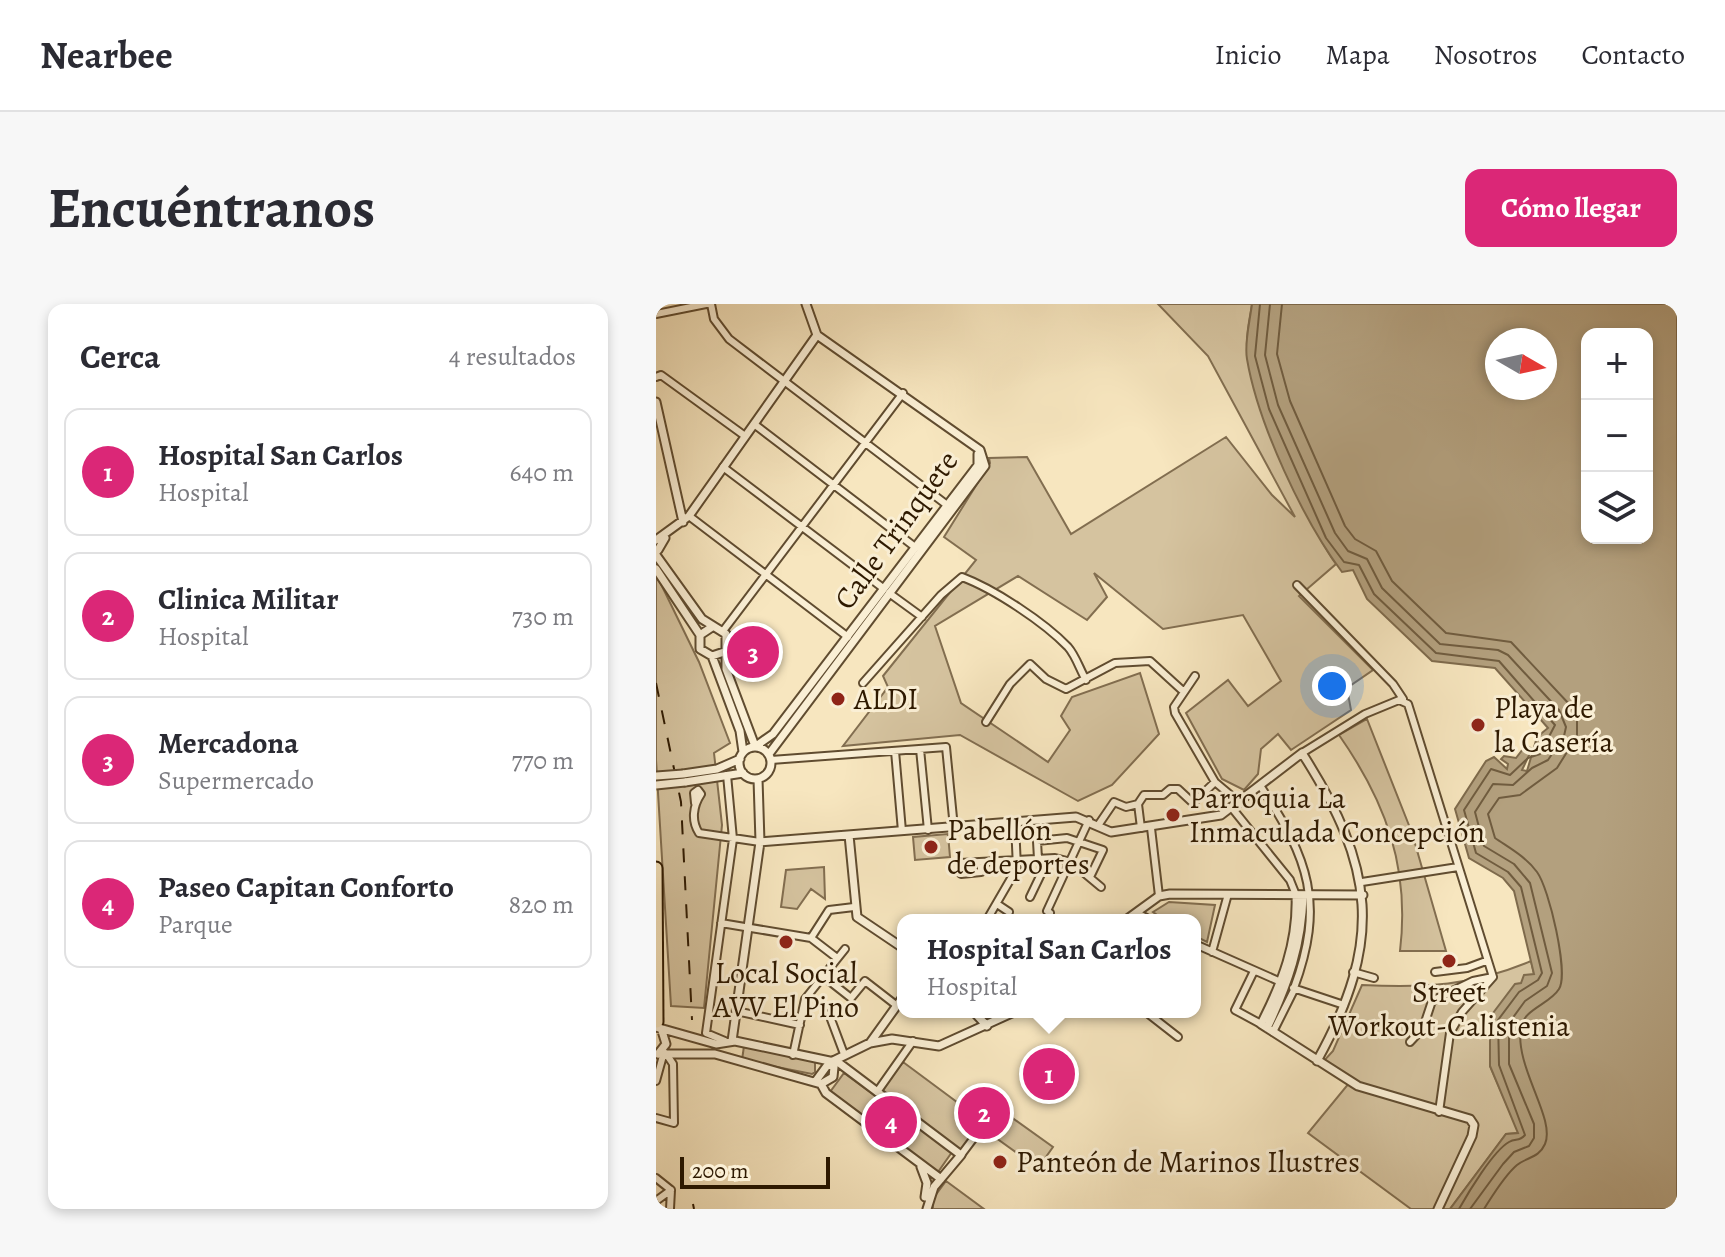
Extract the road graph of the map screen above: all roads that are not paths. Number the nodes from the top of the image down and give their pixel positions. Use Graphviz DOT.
graph roads {
  1 [pos="708,304"];
  2 [pos="806,304"];
  3 [pos="656,314"];
  4 [pos="817,335"];
  5 [pos="656,377"];
  6 [pos="784,382"];
  7 [pos="903,393"];
  8 [pos="656,402"];
  9 [pos="754,424"];
  10 [pos="745,436"];
  11 [pos="868,442"];
  12 [pos="977,448"];
  13 [pos="723,467"];
  14 [pos="833,486"];
  15 [pos="947,505"];
  16 [pos="686,519"];
  17 [pos="801,526"];
  18 [pos="915,547"];
  19 [pos="656,549"];
  20 [pos="656,569"];
  21 [pos="765,574"];
  22 [pos="1297,585"];
  23 [pos="886,591"];
  24 [pos="922,617"];
  25 [pos="712,627"];
  26 [pos="723,631"];
  27 [pos="700,635"];
  28 [pos="848,637"];
  29 [pos="724,652"];
  30 [pos="712,656"];
  31 [pos="1195,676"];
  32 [pos="1086,680"];
  33 [pos="863,683"];
  34 [pos="1184,692"];
  35 [pos="1403,700"];
  36 [pos="986,722"];
  37 [pos="756,746"];
  38 [pos="920,749"];
  39 [pos="895,751"];
  40 [pos="1302,753"];
  41 [pos="741,755"];
  42 [pos="770,757"];
  43 [pos="743,773"];
  44 [pos="727,774"];
  45 [pos="656,776"];
  46 [pos="684,778"];
  47 [pos="758,779"];
  48 [pos="1215,782"];
  49 [pos="656,785"];
  50 [pos="1261,787"];
  51 [pos="695,803"];
  52 [pos="1138,804"];
  53 [pos="1236,806"];
  54 [pos="1089,820"];
  55 [pos="1015,823"];
  56 [pos="1099,824"];
  57 [pos="954,828"];
  58 [pos="1151,828"];
  59 [pos="1141,829"];
  60 [pos="928,830"];
  61 [pos="902,831"];
  62 [pos="849,835"];
  63 [pos="733,839"];
  64 [pos="760,842"];
  65 [pos="1080,843"];
  66 [pos="1017,859"];
  67 [pos="1039,859"];
  68 [pos="981,862"];
  69 [pos="1071,862"];
  70 [pos="1458,867"];
  71 [pos="656,868"];
  72 [pos="1090,877"];
  73 [pos="1362,882"];
  74 [pos="1101,887"];
  75 [pos="1228,894"];
  76 [pos="1303,895"];
  77 [pos="1363,895"];
  78 [pos="1159,896"];
  79 [pos="1030,897"];
  80 [pos="997,904"];
  81 [pos="854,907"];
  82 [pos="1009,912"];
  83 [pos="1049,912"];
  84 [pos="1137,913"];
  85 [pos="991,914"];
  86 [pos="721,923"];
  87 [pos="747,927"];
  88 [pos="811,938"];
  89 [pos="897,944"];
  90 [pos="1201,947"];
  91 [pos="845,949"];
  92 [pos="1212,952"];
  93 [pos="837,958"];
  94 [pos="1486,961"];
  95 [pos="1254,971"];
  96 [pos="1353,972"];
  97 [pos="1435,972"];
  98 [pos="823,976"];
  99 [pos="1493,977"];
  100 [pos="1374,978"];
  101 [pos="1289,986"];
  102 [pos="896,1005"];
  103 [pos="1344,1005"];
  104 [pos="736,1011"];
  105 [pos="829,1014"];
  106 [pos="980,1018"];
  107 [pos="1002,1018"];
  108 [pos="1154,1018"];
  109 [pos="798,1025"];
  110 [pos="658,1026"];
  111 [pos="987,1026"];
  112 [pos="1267,1028"];
  113 [pos="1178,1037"];
  114 [pos="731,1041"];
  115 [pos="913,1041"];
  116 [pos="1410,1042"];
  117 [pos="870,1043"];
  118 [pos="716,1044"];
  119 [pos="661,1054"];
  120 [pos="715,1054"];
  121 [pos="844,1054"];
  122 [pos="793,1055"];
  123 [pos="732,1060"];
  124 [pos="1317,1061"];
  125 [pos="829,1063"];
  126 [pos="656,1081"];
  127 [pos="818,1083"];
  128 [pos="877,1092"];
  129 [pos="1439,1112"];
  130 [pos="656,1118"];
  131 [pos="982,1127"];
  132 [pos="961,1155"];
  133 [pos="920,1165"];
  134 [pos="656,1178"];
  135 [pos="941,1179"];
  136 [pos="671,1190"];
  137 [pos="656,1201"];
  138 [pos="670,1209"];
  139 [pos="926,1209"];
  140 [pos="1438,1209"];
  1 -- 3 [label="street"];
  1 -- 6 [label="street"];
  2 -- 4 [label="street"];
  4 -- 6 [label="street"];
  4 -- 7 [label="street"];
  5 -- 10 [label="street"];
  6 -- 9 [label="street"];
  6 -- 11 [label="street"];
  7 -- 11 [label="street"];
  7 -- 12 [label="street"];
  8 -- 16 [label="street"];
  9 -- 10 [label="street"];
  9 -- 14 [label="street"];
  10 -- 13 [label="street"];
  11 -- 14 [label="street"];
  11 -- 15 [label="street"];
  12 -- 15 [label="street, Calle Trinquete"];
  12 -- 23 [label="street, Calle Trinquete"];
  13 -- 16 [label="street"];
  13 -- 17 [label="street"];
  14 -- 17 [label="street"];
  14 -- 18 [label="street"];
  15 -- 18 [label="street, Calle Trinquete"];
  16 -- 19 [label="street"];
  16 -- 21 [label="street"];
  17 -- 21 [label="street"];
  17 -- 23 [label="street"];
  18 -- 23 [label="street, Calle Trinquete"];
  19 -- 25 [label="street"];
  20 -- 27 [label="street"];
  21 -- 26 [label="street"];
  21 -- 28 [label="street"];
  22 -- 35 [label="street"];
  23 -- 24 [label="street"];
  23 -- 28 [label="street, Calle Trinquete"];
  23 -- 42 [label="street, Calle Trinquete"];
  24 -- 32 [label="street"];
  24 -- 33 [label="street"];
  25 -- 26 [label="street"];
  25 -- 27 [label="street"];
  26 -- 29 [label="street"];
  27 -- 30 [label="street"];
  28 -- 37 [label="street, Calle Trinquete"];
  29 -- 30 [label="street"];
  29 -- 37 [label="street"];
  30 -- 41 [label="street"];
  31 -- 34 [label="street"];
  32 -- 34 [label="street"];
  32 -- 36 [label="street"];
  34 -- 48 [label="street"];
  35 -- 40 [label="street"];
  35 -- 70 [label="street"];
  37 -- 41 [label="street"];
  37 -- 42 [label="street"];
  38 -- 39 [label="street"];
  38 -- 57 [label="street"];
  38 -- 60 [label="street"];
  39 -- 42 [label="street"];
  39 -- 61 [label="street"];
  40 -- 50 [label="street"];
  40 -- 73 [label="street"];
  41 -- 43 [label="street"];
  41 -- 46 [label="street"];
  42 -- 47 [label="street"];
  43 -- 44 [label="street"];
  43 -- 47 [label="street"];
  44 -- 46 [label="street"];
  44 -- 63 [label="street"];
  45 -- 46 [label="street, bridge"];
  46 -- 49 [label="street, bridge"];
  47 -- 64 [label="street"];
  48 -- 52 [label="street"];
  48 -- 53 [label="street"];
  50 -- 53 [label="street"];
  50 -- 76 [label="street"];
  51 -- 63 [label="street"];
  52 -- 56 [label="street"];
  52 -- 59 [label="street"];
  53 -- 58 [label="street"];
  53 -- 76 [label="street"];
  54 -- 55 [label="street"];
  54 -- 56 [label="street"];
  54 -- 65 [label="street"];
  55 -- 57 [label="street"];
  55 -- 66 [label="street"];
  56 -- 59 [label="street"];
  57 -- 60 [label="street"];
  58 -- 59 [label="street"];
  58 -- 78 [label="street"];
  60 -- 61 [label="street"];
  61 -- 62 [label="street"];
  62 -- 64 [label="street"];
  62 -- 81 [label="street"];
  63 -- 64 [label="street"];
  63 -- 86 [label="street"];
  64 -- 87 [label="street"];
  65 -- 67 [label="street"];
  65 -- 69 [label="street"];
  65 -- 72 [label="street"];
  66 -- 67 [label="street"];
  66 -- 68 [label="street"];
  66 -- 80 [label="street"];
  67 -- 69 [label="street"];
  67 -- 79 [label="street"];
  69 -- 72 [label="street"];
  69 -- 83 [label="street"];
  70 -- 73 [label="street"];
  70 -- 94 [label="street"];
  71 -- 110 [label="highway"];
  72 -- 74 [label="street"];
  73 -- 77 [label="street"];
  75 -- 76 [label="street"];
  75 -- 78 [label="street"];
  75 -- 92 [label="street"];
  76 -- 77 [label="street"];
  76 -- 101 [label="street"];
  77 -- 96 [label="street"];
  78 -- 84 [label="street"];
  80 -- 82 [label="street"];
  80 -- 85 [label="street"];
  81 -- 88 [label="street"];
  81 -- 89 [label="street"];
  86 -- 87 [label="street"];
  86 -- 114 [label="street"];
  87 -- 88 [label="street"];
  87 -- 104 [label="street"];
  88 -- 93 [label="street"];
  90 -- 92 [label="street"];
  91 -- 93 [label="street"];
  92 -- 95 [label="street"];
  93 -- 98 [label="street"];
  94 -- 97 [label="street"];
  94 -- 99 [label="street"];
  95 -- 101 [label="street"];
  95 -- 112 [label="street"];
  96 -- 100 [label="street"];
  96 -- 103 [label="street"];
  98 -- 102 [label="street"];
  98 -- 109 [label="street"];
  99 -- 116 [label="street"];
  99 -- 129 [label="street"];
  101 -- 103 [label="street"];
  101 -- 112 [label="street"];
  102 -- 117 [label="street"];
  103 -- 124 [label="street"];
  104 -- 109 [label="street"];
  104 -- 114 [label="street"];
  105 -- 121 [label="street"];
  106 -- 111 [label="street"];
  107 -- 111 [label="street"];
  108 -- 113 [label="street"];
  109 -- 122 [label="street"];
  110 -- 118 [label="street"];
  110 -- 119 [label="street"];
  111 -- 115 [label="street"];
  112 -- 124 [label="street"];
  114 -- 118 [label="street"];
  114 -- 122 [label="street"];
  114 -- 123 [label="street"];
  115 -- 117 [label="street"];
  115 -- 128 [label="street"];
  117 -- 121 [label="street"];
  118 -- 120 [label="street"];
  119 -- 120 [label="street"];
  119 -- 126 [label="street"];
  119 -- 130 [label="street"];
  120 -- 123 [label="street"];
  121 -- 125 [label="street"];
  122 -- 125 [label="street"];
  123 -- 127 [label="street"];
  124 -- 129 [label="street"];
  125 -- 127 [label="street"];
  125 -- 128 [label="street"];
  127 -- 133 [label="street"];
  128 -- 132 [label="street"];
  129 -- 140 [label="street"];
  131 -- 132 [label="street"];
  132 -- 135 [label="street"];
  133 -- 135 [label="street"];
  133 -- 139 [label="street"];
  134 -- 136 [label="street"];
  135 -- 139 [label="street"];
  136 -- 137 [label="street"];
  136 -- 138 [label="street"];
}
